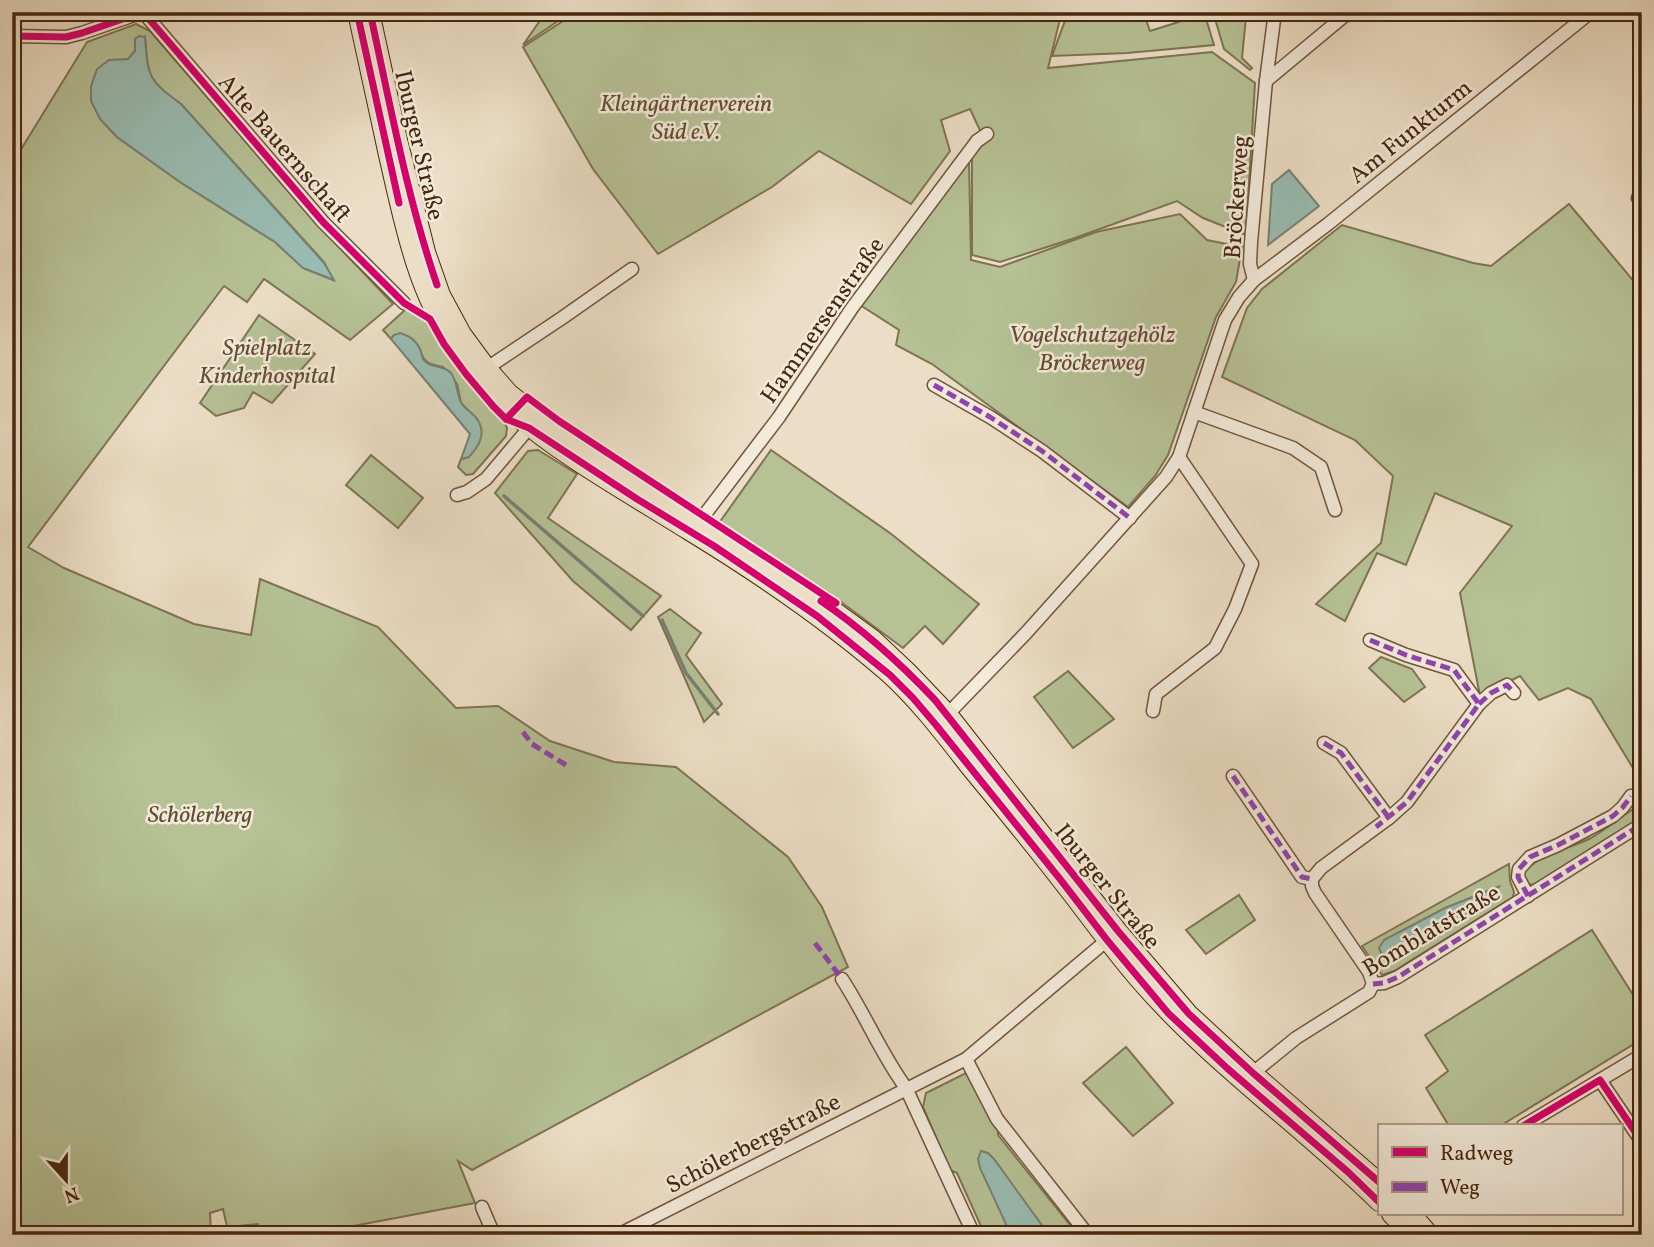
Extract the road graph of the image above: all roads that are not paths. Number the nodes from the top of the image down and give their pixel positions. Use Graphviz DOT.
graph roads {
  1 [pos="143,12"];
  2 [pos="357,12"];
  3 [pos="370,12"];
  4 [pos="1275,12"];
  5 [pos="1349,12"];
  6 [pos="1591,12"];
  7 [pos="12,36"];
  8 [pos="1266,81"];
  9 [pos="987,134"];
  10 [pos="632,268"];
  11 [pos="1254,280"];
  12 [pos="404,303"];
  13 [pos="487,368"];
  14 [pos="934,385"];
  15 [pos="1194,412"];
  16 [pos="534,423"];
  17 [pos="1178,457"];
  18 [pos="457,495"];
  19 [pos="1335,510"];
  20 [pos="1130,518"];
  21 [pos="695,527"];
  22 [pos="1370,640"];
  23 [pos="1514,692"];
  24 [pos="1479,704"];
  25 [pos="1153,711"];
  26 [pos="942,720"];
  27 [pos="1324,743"];
  28 [pos="1233,776"];
  29 [pos="1631,796"];
  30 [pos="1389,818"];
  31 [pos="1642,824"];
  32 [pos="1312,879"];
  33 [pos="1528,896"];
  34 [pos="1113,936"];
  35 [pos="842,979"];
  36 [pos="1373,984"];
  37 [pos="1642,1055"];
  38 [pos="966,1059"];
  39 [pos="1253,1073"];
  40 [pos="1600,1080"];
  41 [pos="906,1088"];
  42 [pos="1526,1124"];
  43 [pos="1642,1142"];
  44 [pos="1378,1181"];
  45 [pos="1378,1201"];
  46 [pos="482,1207"];
  47 [pos="1407,1225"];
  48 [pos="494,1235"];
  49 [pos="618,1235"];
  50 [pos="974,1235"];
  51 [pos="1088,1235"];
  52 [pos="1430,1235"];
  1 -- 7 [label="street, Alte Bauernschaft"];
  1 -- 12 [label="street, Alte Bauernschaft"];
  2 -- 16 [label="main road, Iburger Straße"];
  3 -- 13 [label="main road, Iburger Straße"];
  4 -- 8 [label="street, Bröckerweg"];
  5 -- 8 [label="street"];
  6 -- 11 [label="street, Am Funkturm"];
  8 -- 11 [label="street, Bröckerweg"];
  9 -- 21 [label="street, Hammersenstraße"];
  10 -- 13 [label="street"];
  11 -- 15 [label="street, Bröckerweg"];
  13 -- 16 [label="main road, Iburger Straße"];
  14 -- 20 [label="street"];
  15 -- 17 [label="street, Bröckerweg"];
  15 -- 19 [label="street"];
  16 -- 18 [label="street"];
  16 -- 21 [label="main road, Iburger Straße"];
  17 -- 20 [label="street, Bröckerweg"];
  17 -- 25 [label="street"];
  20 -- 26 [label="street, Bröckerweg"];
  21 -- 26 [label="main road, Iburger Straße"];
  22 -- 24 [label="street"];
  23 -- 24 [label="street"];
  24 -- 30 [label="street"];
  26 -- 34 [label="main road, Iburger Straße"];
  27 -- 30 [label="street"];
  28 -- 32 [label="street"];
  29 -- 33 [label="street, Bomblatstraße"];
  30 -- 32 [label="street"];
  31 -- 33 [label="street, Bomblatstraße"];
  32 -- 36 [label="street"];
  33 -- 36 [label="street, Bomblatstraße"];
  34 -- 38 [label="street, Schölerbergstraße"];
  34 -- 39 [label="main road, Iburger Straße"];
  34 -- 45 [label="main road, Iburger Straße"];
  35 -- 41 [label="street"];
  36 -- 39 [label="street, Bomblatstraße"];
  37 -- 40 [label="street"];
  38 -- 41 [label="street, Schölerbergstraße"];
  38 -- 51 [label="street"];
  39 -- 44 [label="main road, Iburger Straße"];
  40 -- 42 [label="street"];
  40 -- 43 [label="street"];
  41 -- 49 [label="street, Schölerbergstraße"];
  41 -- 50 [label="street"];
  46 -- 48 [label="street"];
  47 -- 52 [label="main road"];
}
